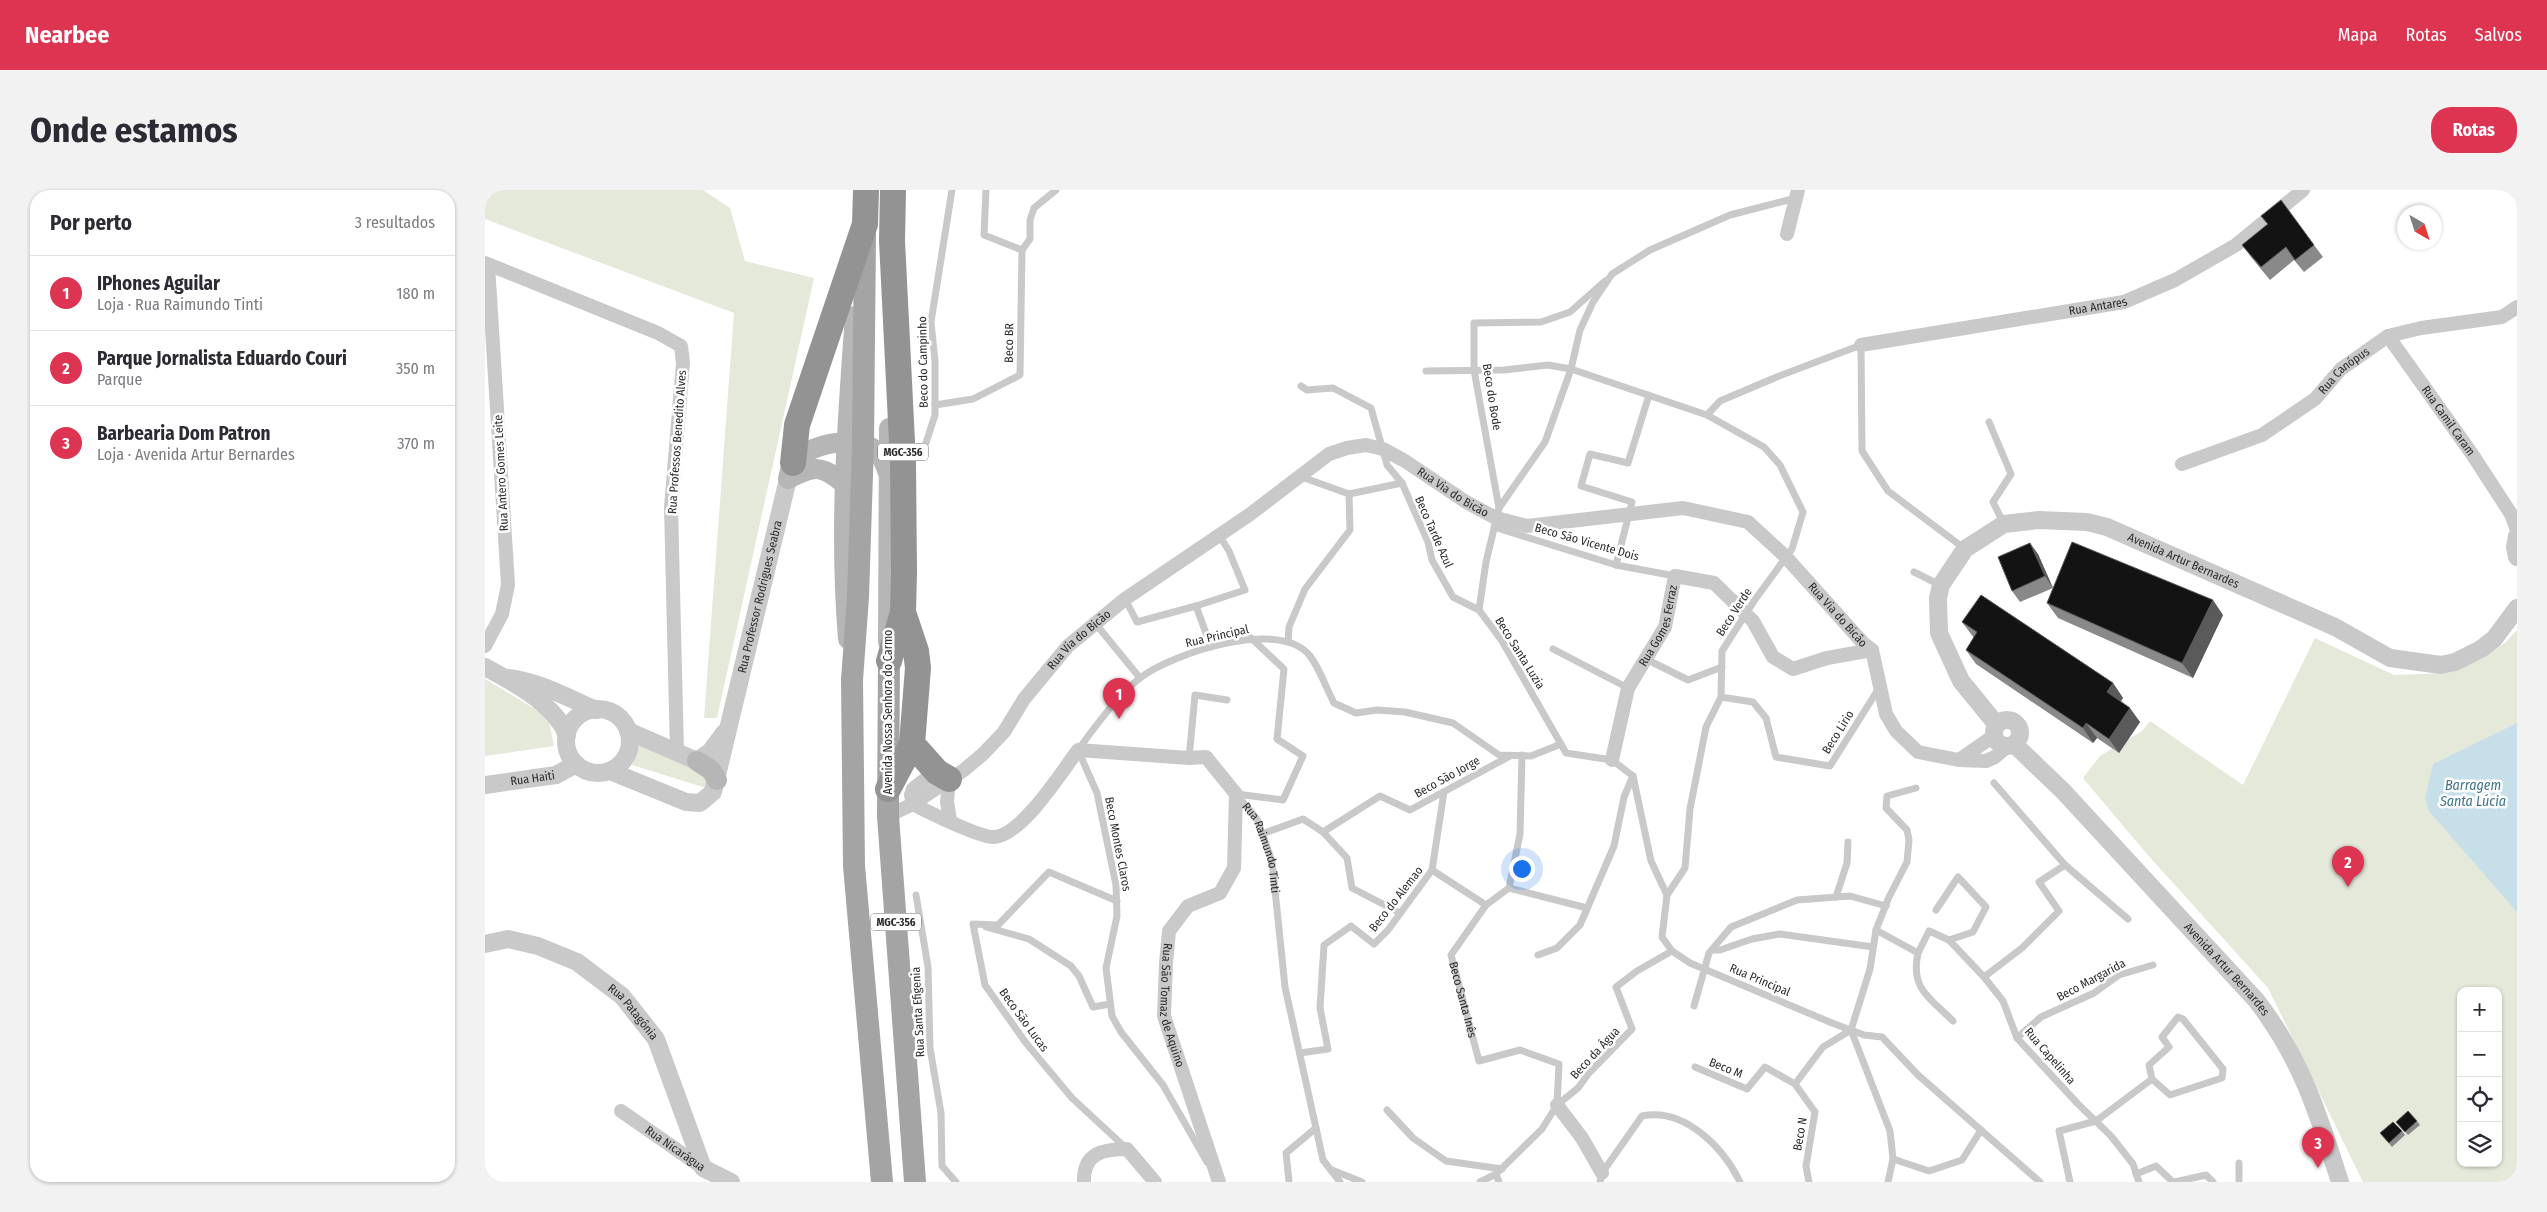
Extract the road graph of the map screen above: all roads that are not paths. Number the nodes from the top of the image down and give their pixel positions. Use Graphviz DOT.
graph roads {
  1 [pos="866,190"];
  2 [pos="893,190"];
  3 [pos="952,190"];
  4 [pos="986,190"];
  5 [pos="1056,190"];
  6 [pos="2303,190"];
  7 [pos="1797,194"];
  8 [pos="865,224"];
  9 [pos="1787,234"];
  10 [pos="1022,250"];
  11 [pos="487,264"];
  12 [pos="1612,274"];
  13 [pos="2517,307"];
  14 [pos="2388,336"];
  15 [pos="1861,345"];
  16 [pos="1571,369"];
  17 [pos="1426,370"];
  18 [pos="1475,370"];
  19 [pos="1301,386"];
  20 [pos="1649,395"];
  21 [pos="935,405"];
  22 [pos="1707,415"];
  23 [pos="1989,422"];
  24 [pos="854,443"];
  25 [pos="1383,449"];
  26 [pos="2182,464"];
  27 [pos="897,470"];
  28 [pos="790,471"];
  29 [pos="1298,476"];
  30 [pos="1402,483"];
  31 [pos="844,484"];
  32 [pos="1349,494"];
  33 [pos="2506,506"];
  34 [pos="1629,516"];
  35 [pos="2517,516"];
  36 [pos="1496,517"];
  37 [pos="2004,524"];
  38 [pos="2517,530"];
  39 [pos="1219,534"];
  40 [pos="2517,536"];
  41 [pos="1965,549"];
  42 [pos="1785,556"];
  43 [pos="2517,557"];
  44 [pos="1616,565"];
  45 [pos="1915,572"];
  46 [pos="1675,576"];
  47 [pos="1941,585"];
  48 [pos="889,587"];
  49 [pos="851,592"];
  50 [pos="1125,599"];
  51 [pos="1196,606"];
  52 [pos="2517,608"];
  53 [pos="1479,610"];
  54 [pos="903,612"];
  55 [pos="1745,615"];
  56 [pos="1095,623"];
  57 [pos="1251,638"];
  58 [pos="1288,642"];
  59 [pos="485,646"];
  60 [pos="1211,647"];
  61 [pos="1553,649"];
  62 [pos="1872,650"];
  63 [pos="1646,659"];
  64 [pos="889,661"];
  65 [pos="485,666"];
  66 [pos="1722,668"];
  67 [pos="504,677"];
  68 [pos="1140,678"];
  69 [pos="1880,686"];
  70 [pos="1628,688"];
  71 [pos="1721,697"];
  72 [pos="1227,700"];
  73 [pos="596,710"];
  74 [pos="628,731"];
  75 [pos="726,731"];
  76 [pos="2006,734"];
  77 [pos="567,735"];
  78 [pos="912,744"];
  79 [pos="1561,744"];
  80 [pos="1078,750"];
  81 [pos="677,752"];
  82 [pos="1511,755"];
  83 [pos="1522,755"];
  84 [pos="1189,758"];
  85 [pos="1612,760"];
  86 [pos="697,761"];
  87 [pos="576,764"];
  88 [pos="610,771"];
  89 [pos="1633,776"];
  90 [pos="717,780"];
  91 [pos="949,780"];
  92 [pos="1994,783"];
  93 [pos="485,785"];
  94 [pos="1916,788"];
  95 [pos="888,789"];
  96 [pos="1444,792"];
  97 [pos="1236,794"];
  98 [pos="913,804"];
  99 [pos="888,816"];
  100 [pos="950,820"];
  101 [pos="1323,832"];
  102 [pos="1262,834"];
  103 [pos="1848,842"];
  104 [pos="2065,865"];
  105 [pos="1432,870"];
  106 [pos="1509,888"];
  107 [pos="916,895"];
  108 [pos="1667,896"];
  109 [pos="1836,897"];
  110 [pos="1117,901"];
  111 [pos="1487,905"];
  112 [pos="1886,906"];
  113 [pos="1587,908"];
  114 [pos="1936,910"];
  115 [pos="1400,913"];
  116 [pos="2128,919"];
  117 [pos="973,924"];
  118 [pos="1876,930"];
  119 [pos="1949,940"];
  120 [pos="485,944"];
  121 [pos="1873,947"];
  122 [pos="1712,950"];
  123 [pos="1672,951"];
  124 [pos="1918,953"];
  125 [pos="1538,955"];
  126 [pos="2153,965"];
  127 [pos="1704,969"];
  128 [pos="1984,976"];
  129 [pos="1110,1004"];
  130 [pos="1694,1006"];
  131 [pos="1953,1020"];
  132 [pos="1851,1030"];
  133 [pos="2017,1038"];
  134 [pos="1301,1053"];
  135 [pos="1695,1067"];
  136 [pos="2152,1079"];
  137 [pos="1795,1084"];
  138 [pos="1557,1105"];
  139 [pos="1387,1110"];
  140 [pos="621,1111"];
  141 [pos="2096,1121"];
  142 [pos="1316,1128"];
  143 [pos="1981,1130"];
  144 [pos="1127,1149"];
  145 [pos="1893,1159"];
  146 [pos="2239,1163"];
  147 [pos="703,1168"];
  148 [pos="1331,1170"];
  149 [pos="1499,1171"];
  150 [pos="1601,1177"];
  151 [pos="2138,1178"];
  152 [pos="731,1182"];
  153 [pos="882,1182"];
  154 [pos="915,1182"];
  155 [pos="956,1182"];
  156 [pos="1084,1182"];
  157 [pos="1155,1182"];
  158 [pos="1219,1182"];
  159 [pos="1289,1182"];
  160 [pos="1340,1182"];
  161 [pos="1362,1182"];
  162 [pos="1480,1182"];
  163 [pos="1499,1182"];
  164 [pos="1741,1182"];
  165 [pos="1809,1182"];
  166 [pos="1888,1182"];
  167 [pos="2040,1182"];
  168 [pos="2070,1182"];
  169 [pos="2174,1182"];
  170 [pos="2213,1182"];
  171 [pos="2239,1182"];
  172 [pos="2340,1182"];
  1 -- 8 [label="highway, MGC-356"];
  2 -- 27 [label="highway, MGC-356"];
  3 -- 21 [label="lane, Beco do Campinho"];
  4 -- 10 [label="lane"];
  5 -- 10 [label="lane"];
  6 -- 15 [label="street, Rua Antares"];
  7 -- 9 [label="street"];
  7 -- 12 [label="lane"];
  8 -- 24 [label="main road, MGC-356"];
  8 -- 28 [label="highway"];
  10 -- 21 [label="lane, Beco BR"];
  11 -- 59 [label="street, Rua Antero Gomes Leite"];
  11 -- 81 [label="street, Rua Professos Benedito Alves"];
  12 -- 16 [label="lane, Beco Santa Luzia"];
  12 -- 18 [label="lane, Beco do Bode"];
  13 -- 14 [label="street, Rua Canópus"];
  14 -- 26 [label="street, Rua Canópus"];
  14 -- 33 [label="street, Rua Camil Caram"];
  15 -- 22 [label="lane"];
  15 -- 41 [label="lane"];
  16 -- 18 [label="lane, Beco Verde"];
  16 -- 20 [label="lane, Beco Verde"];
  16 -- 36 [label="lane, Beco Santa Luzia"];
  17 -- 18 [label="lane, Beco Verde"];
  18 -- 36 [label="lane, Beco do Bode"];
  19 -- 25 [label="lane, Beco Tarde Azul"];
  20 -- 22 [label="lane, Beco Verde"];
  20 -- 34 [label="lane"];
  21 -- 27 [label="lane, Beco do Campinho"];
  22 -- 42 [label="lane, Beco Verde"];
  23 -- 37 [label="lane"];
  24 -- 27 [label="main road"];
  24 -- 28 [label="main road"];
  24 -- 31 [label="main road, MGC-356"];
  24 -- 49 [label="main road, MGC-356"];
  25 -- 29 [label="street, Rua Via do Bicão"];
  25 -- 30 [label="lane, Beco Tarde Azul"];
  25 -- 36 [label="street, Rua Via do Bicão"];
  27 -- 48 [label="main road, Avenida Nossa Senhora do Carmo / MGC-356"];
  27 -- 54 [label="highway, MGC-356"];
  28 -- 31 [label="main road"];
  28 -- 75 [label="street, Rua Professor Rodrigues Seabra"];
  29 -- 32 [label="lane"];
  29 -- 39 [label="street, Rua Via do Bicão"];
  30 -- 32 [label="lane"];
  30 -- 53 [label="lane, Beco Tarde Azul"];
  31 -- 49 [label="main road, MGC-356"];
  32 -- 58 [label="lane"];
  33 -- 35 [label="street, Rua Camil Caram"];
  33 -- 38 [label="street, Rua Camil Caram"];
  34 -- 36 [label="street, Rua Via do Bicão"];
  34 -- 42 [label="street, Rua Via do Bicão"];
  34 -- 44 [label="lane"];
  36 -- 44 [label="lane, Beco São Vicente Dois"];
  36 -- 53 [label="lane, Beco Santa Luzia"];
  37 -- 41 [label="street, Avenida Artur Bernardes"];
  37 -- 52 [label="street, Avenida Artur Bernardes"];
  39 -- 50 [label="street, Rua Via do Bicão"];
  39 -- 51 [label="lane"];
  40 -- 43 [label="street"];
  41 -- 47 [label="street, Avenida Artur Bernardes"];
  42 -- 55 [label="lane, Beco Verde"];
  42 -- 62 [label="street, Rua Via do Bicão"];
  44 -- 46 [label="lane, Beco São Vicente Dois"];
  45 -- 47 [label="lane"];
  46 -- 55 [label="street, Rua Gomes Ferraz"];
  46 -- 63 [label="street, Rua Gomes Ferraz"];
  47 -- 76 [label="street, Avenida Artur Bernardes"];
  48 -- 49 [label="main road"];
  48 -- 64 [label="main road, Avenida Nossa Senhora do Carmo / MGC-356"];
  49 -- 153 [label="main road, MGC-356"];
  50 -- 51 [label="lane"];
  50 -- 56 [label="street, Rua Via do Bicão"];
  51 -- 60 [label="lane"];
  53 -- 79 [label="lane, Beco Santa Luzia"];
  54 -- 64 [label="highway, MGC-356"];
  54 -- 78 [label="highway"];
  55 -- 62 [label="street, Rua Gomes Ferraz"];
  55 -- 66 [label="lane, Beco Verde"];
  56 -- 68 [label="lane"];
  56 -- 91 [label="street, Rua Via do Bicão"];
  57 -- 58 [label="lane, Rua Principal"];
  57 -- 60 [label="lane, Rua Principal"];
  57 -- 97 [label="lane"];
  58 -- 82 [label="lane, Rua Principal"];
  60 -- 68 [label="lane, Rua Principal"];
  61 -- 70 [label="lane"];
  62 -- 69 [label="street, Rua Via do Bicão"];
  63 -- 66 [label="lane"];
  63 -- 70 [label="street, Rua Gomes Ferraz"];
  64 -- 95 [label="main road, Avenida Nossa Senhora do Carmo / MGC-356"];
  65 -- 67 [label="street"];
  66 -- 71 [label="lane, Beco Verde"];
  67 -- 73 [label="street"];
  67 -- 77 [label="street"];
  68 -- 80 [label="lane, Rua Principal"];
  69 -- 71 [label="lane, Beco Lirio"];
  69 -- 76 [label="street, Rua Via do Bicão"];
  70 -- 85 [label="street, Rua Gomes Ferraz"];
  71 -- 108 [label="lane, Beco Verde"];
  72 -- 84 [label="lane"];
  73 -- 74 [label="street"];
  73 -- 77 [label="street"];
  74 -- 81 [label="street"];
  74 -- 88 [label="street"];
  75 -- 86 [label="street, Rua Professor Rodrigues Seabra"];
  75 -- 90 [label="street, Rua Professor Rodrigues Seabra"];
  76 -- 172 [label="street, Avenida Artur Bernardes"];
  77 -- 87 [label="street"];
  78 -- 91 [label="highway"];
  78 -- 95 [label="highway"];
  79 -- 83 [label="lane, Rua Principal"];
  79 -- 85 [label="lane, Beco Santa Luzia"];
  80 -- 84 [label="street, Rua Raimundo Tinti"];
  80 -- 100 [label="street"];
  80 -- 110 [label="lane, Beco Montes Claros"];
  81 -- 86 [label="street"];
  82 -- 83 [label="lane, Rua Principal"];
  82 -- 96 [label="lane, Beco São Jorge"];
  83 -- 106 [label="lane"];
  84 -- 97 [label="street, Rua Raimundo Tinti"];
  85 -- 89 [label="lane"];
  86 -- 90 [label="main road"];
  87 -- 88 [label="street"];
  87 -- 93 [label="street, Rua Haiti"];
  88 -- 90 [label="street"];
  89 -- 108 [label="lane"];
  89 -- 113 [label="lane"];
  91 -- 98 [label="street"];
  91 -- 100 [label="street"];
  92 -- 104 [label="lane"];
  94 -- 112 [label="lane"];
  95 -- 99 [label="main road, Avenida Nossa Senhora do Carmo / MGC-356"];
  96 -- 101 [label="lane, Beco São Jorge"];
  96 -- 105 [label="lane, Beco do Alemao"];
  97 -- 102 [label="lane, Rua Raimundo Tinti"];
  97 -- 158 [label="street, Rua São Tomaz de Aquino"];
  98 -- 99 [label="street"];
  98 -- 100 [label="street"];
  99 -- 154 [label="main road, Avenida Nossa Senhora do Carmo / MGC-356"];
  101 -- 102 [label="lane"];
  101 -- 115 [label="lane"];
  102 -- 134 [label="lane, Rua Raimundo Tinti"];
  103 -- 109 [label="lane"];
  104 -- 116 [label="lane"];
  104 -- 128 [label="lane"];
  105 -- 111 [label="lane"];
  105 -- 115 [label="lane, Beco do Alemao"];
  106 -- 111 [label="lane, Beco Santa Inês"];
  106 -- 113 [label="lane"];
  107 -- 155 [label="lane, Rua Santa Efigenia"];
  108 -- 123 [label="lane"];
  109 -- 112 [label="lane"];
  109 -- 122 [label="lane"];
  110 -- 117 [label="lane"];
  110 -- 129 [label="lane, Beco Montes Claros"];
  111 -- 138 [label="lane, Beco Santa Inês"];
  112 -- 118 [label="lane"];
  113 -- 125 [label="lane"];
  114 -- 119 [label="lane"];
  115 -- 134 [label="lane, Beco do Alemao"];
  117 -- 129 [label="lane"];
  117 -- 144 [label="lane, Beco São Lucas"];
  118 -- 121 [label="lane"];
  118 -- 124 [label="lane"];
  119 -- 124 [label="lane"];
  119 -- 128 [label="lane, Rua Capelinha"];
  120 -- 147 [label="street, Rua Patagônia"];
  121 -- 122 [label="lane"];
  121 -- 132 [label="lane"];
  122 -- 127 [label="lane"];
  123 -- 127 [label="lane, Rua Principal"];
  123 -- 138 [label="lane, Beco da Água"];
  124 -- 131 [label="lane"];
  126 -- 133 [label="lane, Beco Margarida"];
  127 -- 130 [label="lane"];
  127 -- 132 [label="lane, Rua Principal"];
  128 -- 133 [label="lane, Rua Capelinha"];
  129 -- 158 [label="lane, Beco Montes Claros"];
  132 -- 137 [label="lane"];
  132 -- 143 [label="lane, Rua Principal"];
  132 -- 145 [label="lane"];
  133 -- 141 [label="lane, Rua Capelinha"];
  134 -- 142 [label="lane, Rua Raimundo Tinti"];
  135 -- 137 [label="lane, Beco M"];
  136 -- 136 [label="lane"];
  136 -- 141 [label="lane"];
  137 -- 165 [label="lane, Beco N"];
  138 -- 149 [label="lane"];
  138 -- 150 [label="street"];
  139 -- 149 [label="lane"];
  140 -- 147 [label="street, Rua Nicarágua"];
  141 -- 151 [label="lane, Rua Capelinha"];
  141 -- 168 [label="lane"];
  142 -- 148 [label="lane, Rua Raimundo Tinti"];
  142 -- 159 [label="lane"];
  143 -- 145 [label="lane"];
  143 -- 167 [label="lane, Rua Principal"];
  144 -- 156 [label="street"];
  144 -- 157 [label="street"];
  145 -- 166 [label="lane"];
  146 -- 171 [label="lane"];
  147 -- 152 [label="street, Rua Nicarágua"];
  148 -- 160 [label="lane, Rua Raimundo Tinti"];
  148 -- 161 [label="lane"];
  149 -- 162 [label="lane"];
  149 -- 163 [label="lane"];
  150 -- 164 [label="lane"];
  151 -- 169 [label="lane"];
  169 -- 170 [label="lane"];
}
